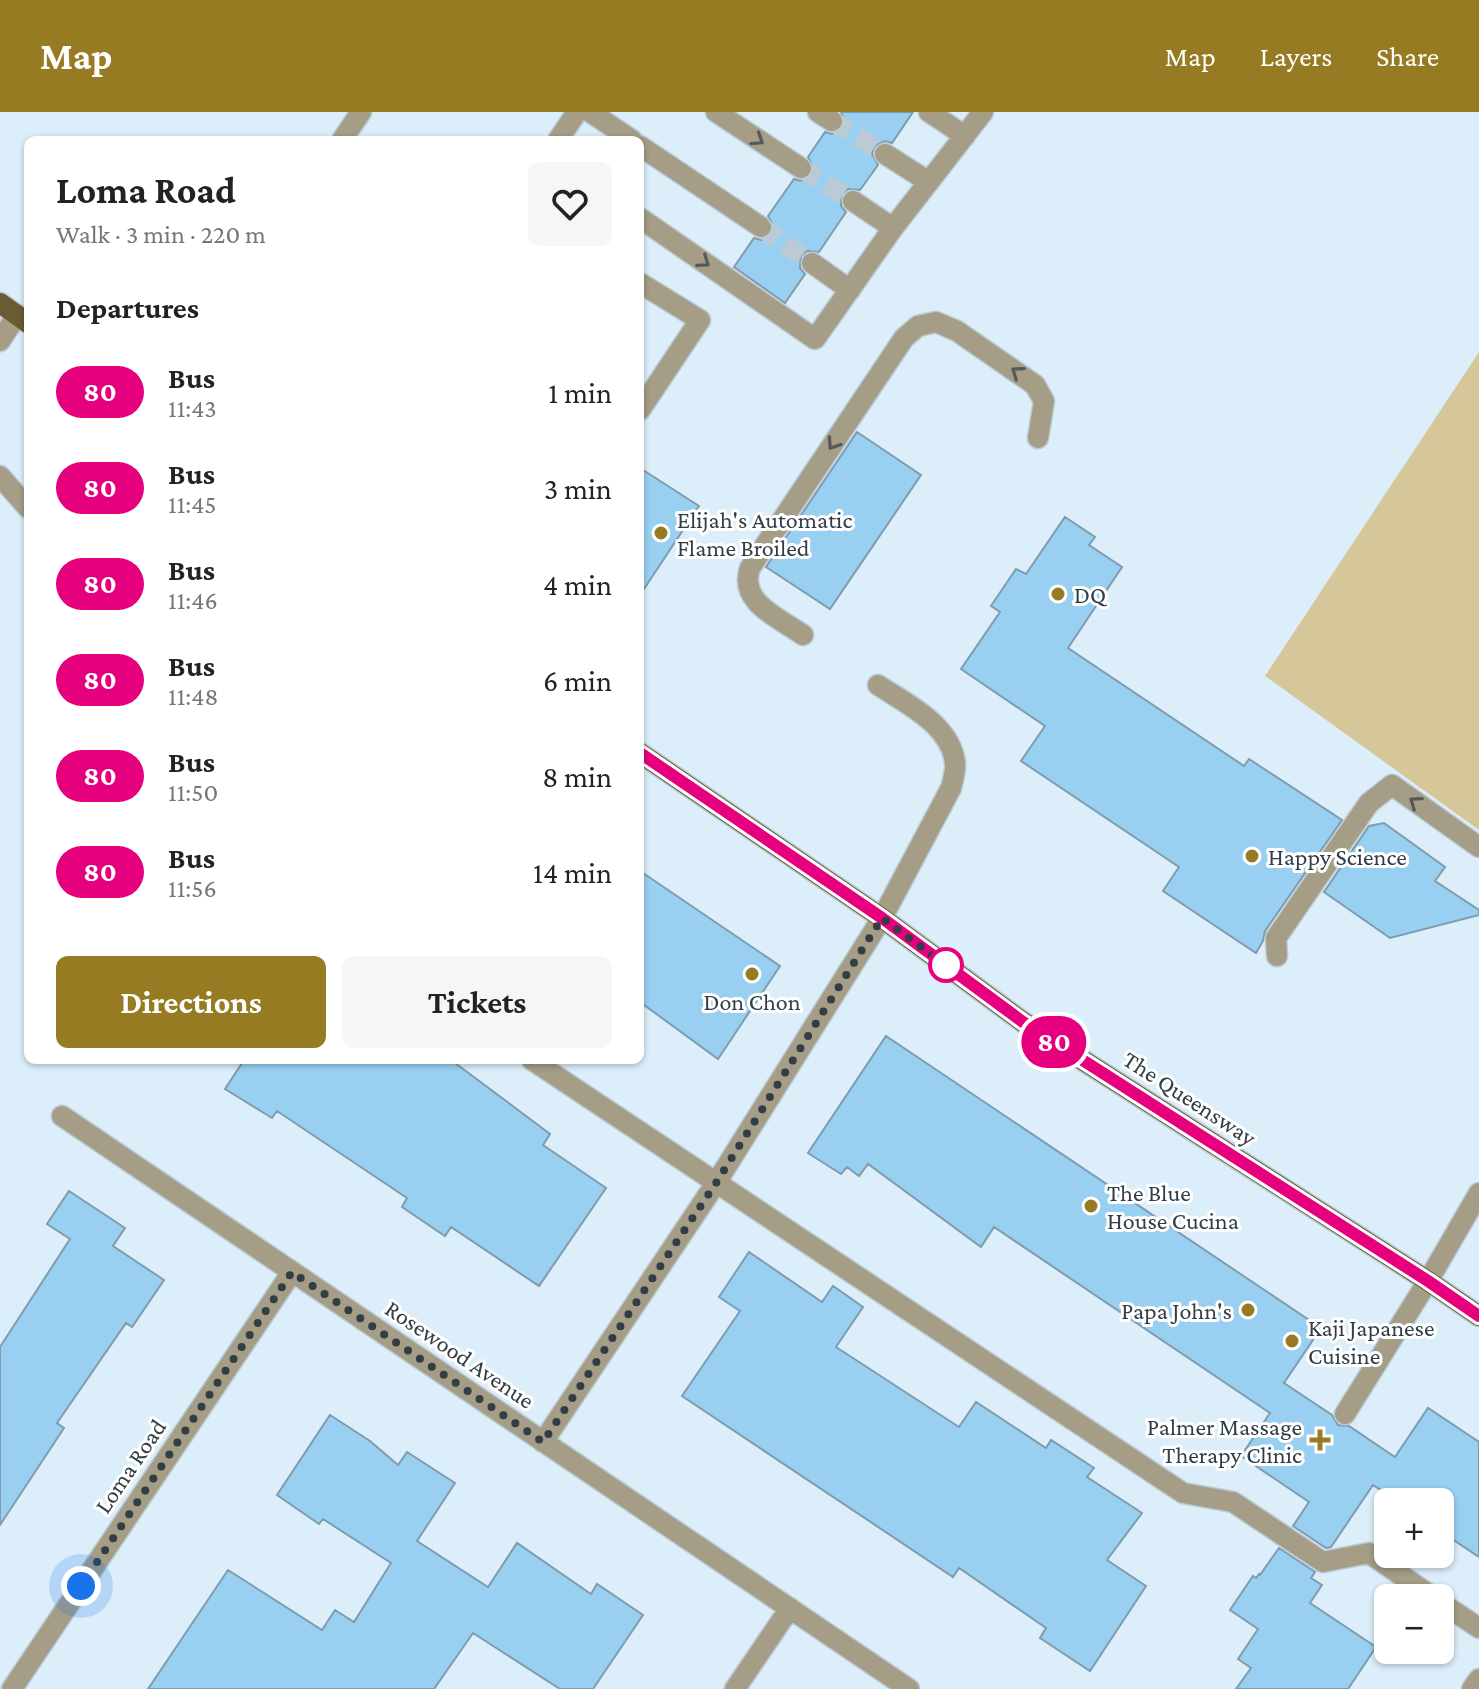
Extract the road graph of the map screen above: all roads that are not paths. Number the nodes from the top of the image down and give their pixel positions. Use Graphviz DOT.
graph roads {
  1 [pos="361,112"];
  2 [pos="577,112"];
  3 [pos="590,112"];
  4 [pos="716,112"];
  5 [pos="929,112"];
  6 [pos="983,112"];
  7 [pos="345,136"];
  8 [pos="561,136"];
  9 [pos="626,136"];
  10 [pos="965,136"];
  11 [pos="644,149"];
  12 [pos="885,154"];
  13 [pos="801,168"];
  14 [pos="929,182"];
  15 [pos="853,201"];
  16 [pos="644,221"];
  17 [pos="761,227"];
  18 [pos="893,228"];
  19 [pos="812,263"];
  20 [pos="644,285"];
  21 [pos="850,290"];
  22 [pos="15,314"];
  23 [pos="0,341"];
  24 [pos="644,404"];
  25 [pos="1038,438"];
  26 [pos="0,476"];
  27 [pos="24,503"];
  28 [pos="803,635"];
  29 [pos="878,685"];
  30 [pos="644,756"];
  31 [pos="1479,847"];
  32 [pos="882,918"];
  33 [pos="1277,956"];
  34 [pos="538,1064"];
  35 [pos="62,1116"];
  36 [pos="716,1183"];
  37 [pos="1479,1193"];
  38 [pos="292,1272"];
  39 [pos="1428,1281"];
  40 [pos="1479,1316"];
  41 [pos="1345,1414"];
  42 [pos="543,1442"];
  43 [pos="1414,1584"];
  44 [pos="790,1608"];
  45 [pos="1454,1611"];
  46 [pos="1479,1628"];
  47 [pos="1479,1680"];
  48 [pos="12,1689"];
  49 [pos="735,1689"];
  50 [pos="909,1689"];
  51 [pos="1472,1689"];
  1 -- 7 [label="street"];
  2 -- 8 [label="street"];
  3 -- 9 [label="street"];
  4 -- 13 [label="street, one-way"];
  5 -- 10 [label="street"];
  6 -- 10 [label="street"];
  10 -- 14 [label="street"];
  11 -- 17 [label="street"];
  12 -- 14 [label="street"];
  14 -- 18 [label="street"];
  15 -- 18 [label="street"];
  16 -- 21 [label="street, one-way"];
  18 -- 21 [label="street"];
  19 -- 21 [label="street"];
  20 -- 24 [label="street"];
  22 -- 23 [label="street"];
  25 -- 28 [label="street, one-way"];
  26 -- 27 [label="street"];
  29 -- 32 [label="street"];
  30 -- 32 [label="main road, The Queensway"];
  31 -- 33 [label="street, one-way"];
  32 -- 36 [label="street"];
  32 -- 39 [label="main road, The Queensway"];
  34 -- 36 [label="street"];
  35 -- 38 [label="street, Rosewood Avenue"];
  36 -- 42 [label="street"];
  36 -- 43 [label="street"];
  37 -- 39 [label="street"];
  38 -- 42 [label="street, Rosewood Avenue"];
  38 -- 48 [label="street, Loma Road"];
  39 -- 40 [label="main road, The Queensway"];
  39 -- 41 [label="street"];
  42 -- 44 [label="street, Rosewood Avenue"];
  44 -- 49 [label="street"];
  44 -- 50 [label="street, Rosewood Avenue"];
  45 -- 46 [label="street"];
  47 -- 51 [label="street"];
}
